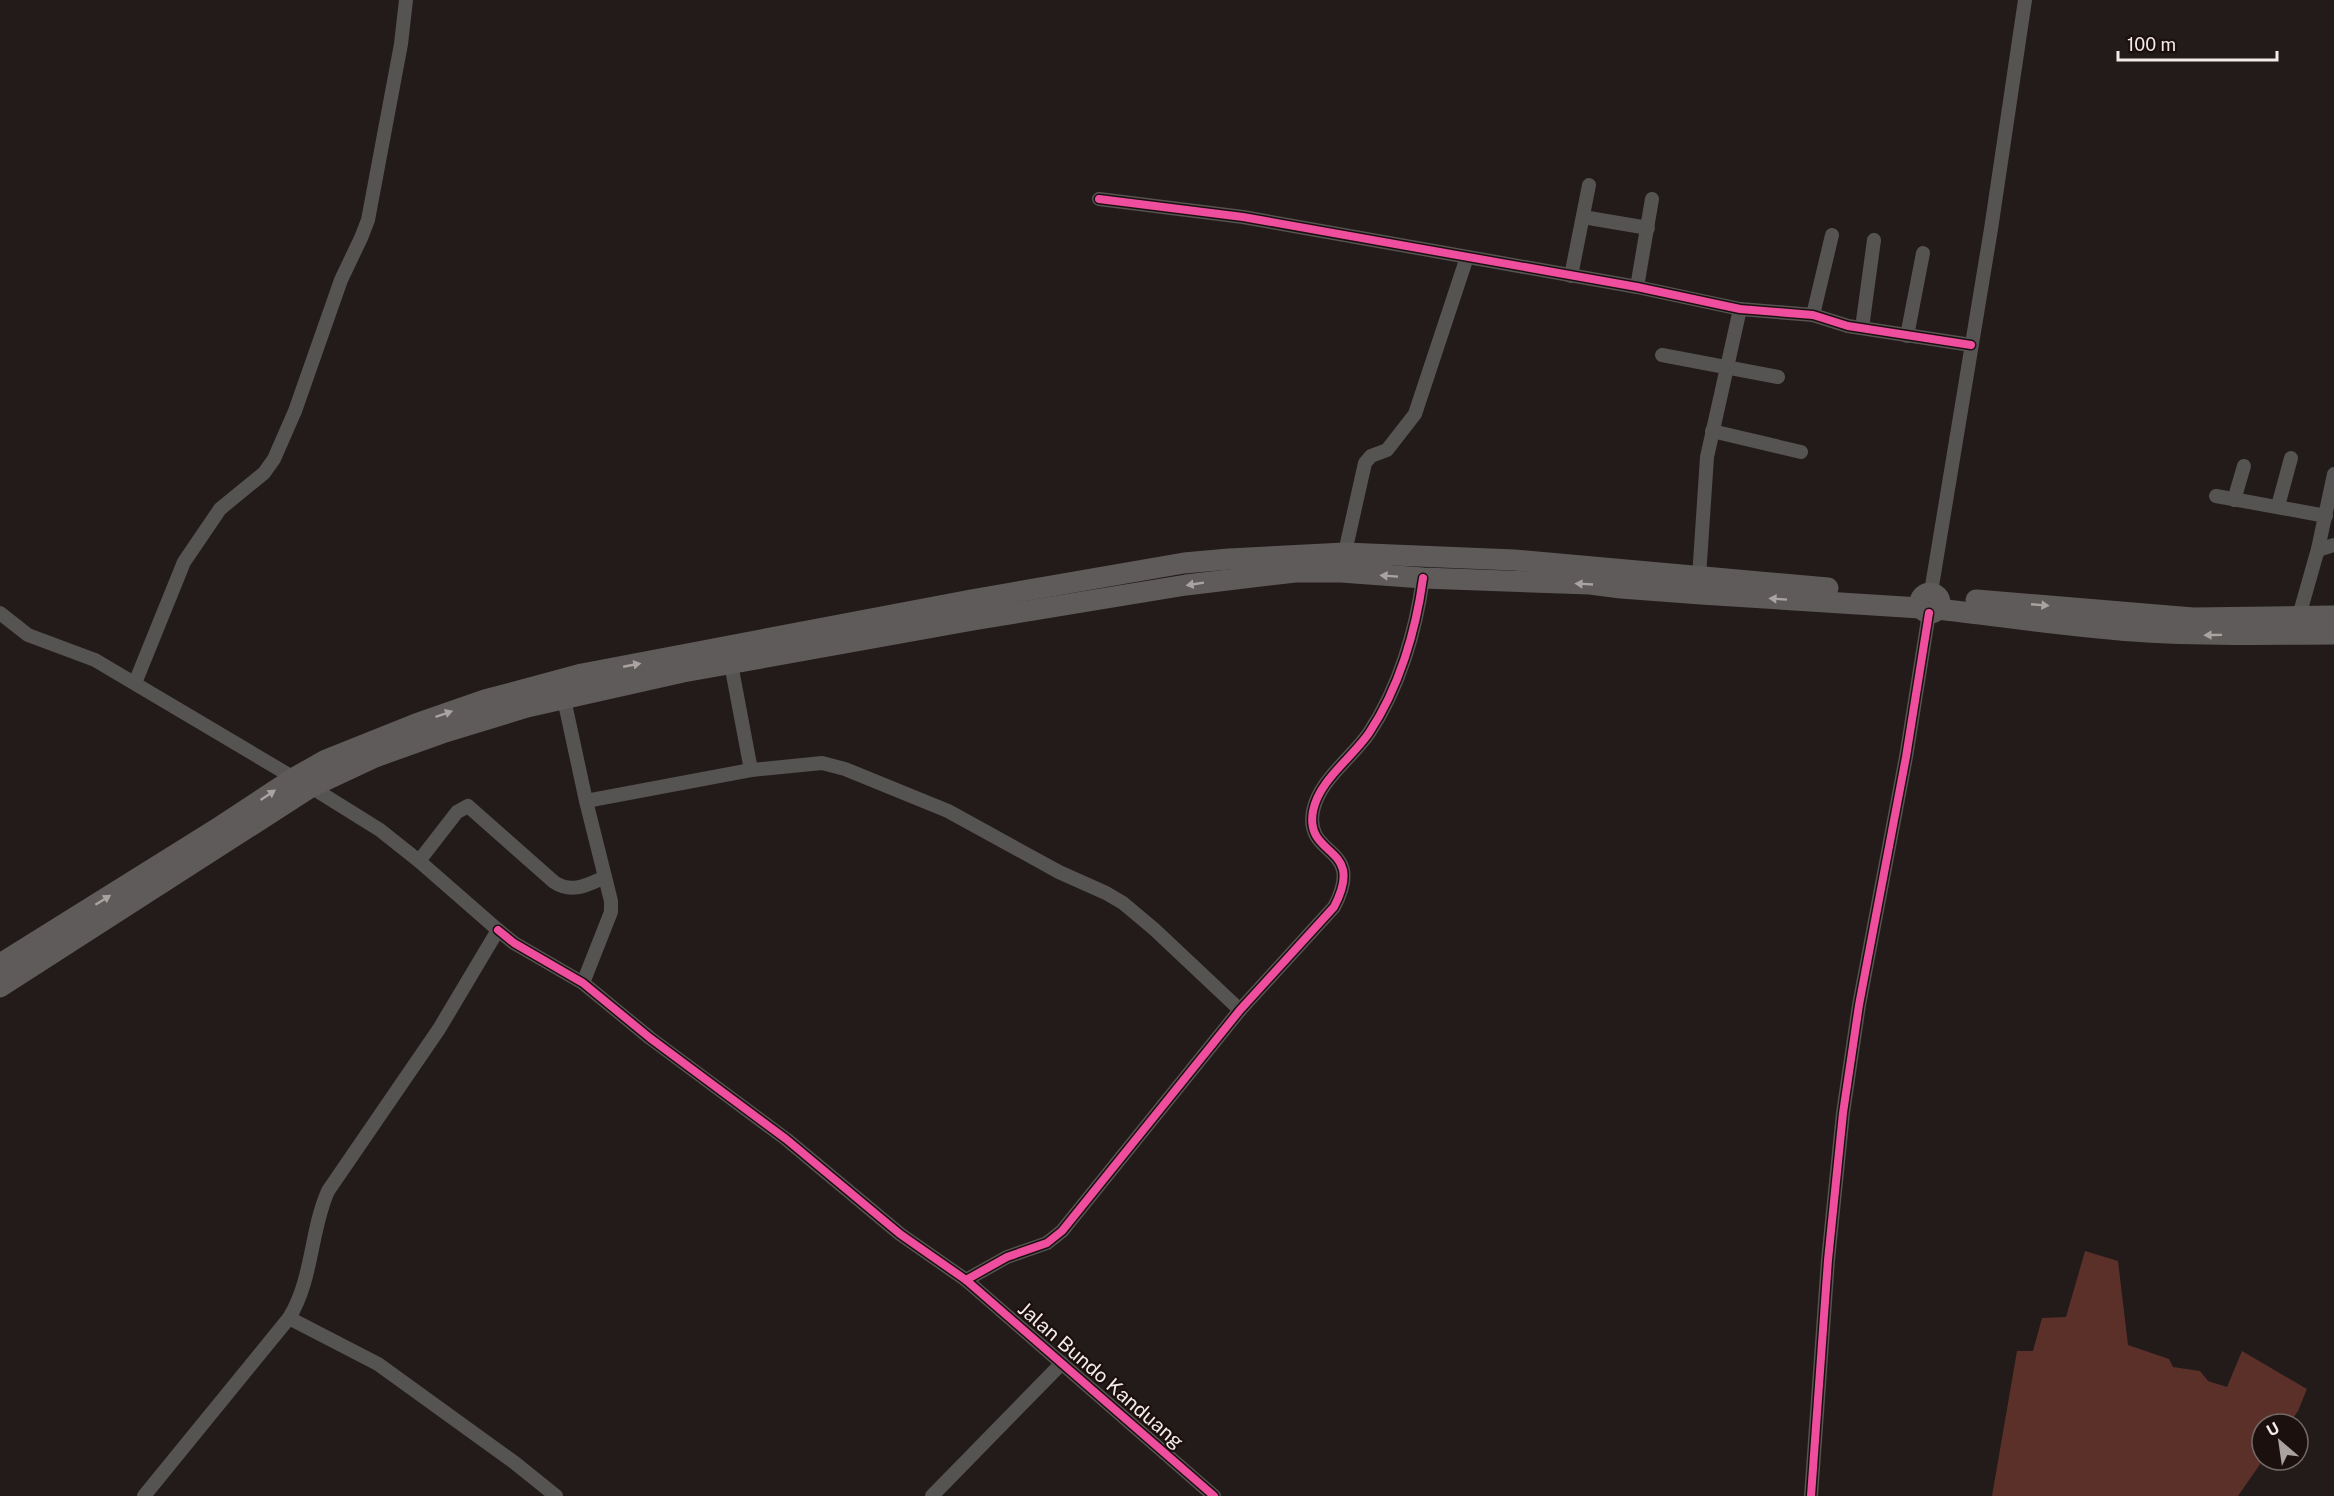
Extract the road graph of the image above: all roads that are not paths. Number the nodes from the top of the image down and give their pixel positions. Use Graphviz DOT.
graph roads {
  1 [pos="406,0"];
  2 [pos="2025,0"];
  3 [pos="1589,185"];
  4 [pos="1099,199"];
  5 [pos="1652,199"];
  6 [pos="1583,217"];
  7 [pos="1648,228"];
  8 [pos="1832,235"];
  9 [pos="1874,240"];
  10 [pos="1923,253"];
  11 [pos="1467,257"];
  12 [pos="1571,276"];
  13 [pos="1637,287"];
  14 [pos="1740,309"];
  15 [pos="1813,315"];
  16 [pos="1862,328"];
  17 [pos="1907,336"];
  18 [pos="1971,345"];
  19 [pos="1662,355"];
  20 [pos="1727,366"];
  21 [pos="1778,377"];
  22 [pos="1712,431"];
  23 [pos="1801,452"];
  24 [pos="2291,458"];
  25 [pos="2244,466"];
  26 [pos="2334,474"];
  27 [pos="2216,496"];
  28 [pos="2331,498"];
  29 [pos="2234,500"];
  30 [pos="2278,506"];
  31 [pos="2326,516"];
  32 [pos="2334,545"];
  33 [pos="2318,550"];
  34 [pos="1343,562"];
  35 [pos="1699,577"];
  36 [pos="1423,578"];
  37 [pos="1930,603"];
  38 [pos="972,610"];
  39 [pos="0,613"];
  40 [pos="2299,616"];
  41 [pos="2334,616"];
  42 [pos="2251,626"];
  43 [pos="2334,634"];
  44 [pos="731,664"];
  45 [pos="135,683"];
  46 [pos="564,699"];
  47 [pos="488,709"];
  48 [pos="752,770"];
  49 [pos="303,782"];
  50 [pos="586,801"];
  51 [pos="419,861"];
  52 [pos="604,876"];
  53 [pos="498,930"];
  54 [pos="69,931"];
  55 [pos="0,964"];
  56 [pos="583,984"];
  57 [pos="0,987"];
  58 [pos="1240,1010"];
  59 [pos="966,1280"];
  60 [pos="289,1318"];
  61 [pos="1062,1363"];
  62 [pos="936,1495"];
  63 [pos="144,1496"];
  64 [pos="556,1496"];
  65 [pos="1214,1496"];
  66 [pos="1811,1496"];
  1 -- 45 [label="street"];
  2 -- 18 [label="street"];
  3 -- 6 [label="street"];
  4 -- 11 [label="street"];
  5 -- 7 [label="street"];
  6 -- 7 [label="street"];
  6 -- 12 [label="street"];
  7 -- 13 [label="street"];
  8 -- 15 [label="street"];
  9 -- 16 [label="street"];
  10 -- 17 [label="street"];
  11 -- 12 [label="street"];
  11 -- 34 [label="street"];
  12 -- 13 [label="street"];
  13 -- 14 [label="street"];
  14 -- 15 [label="street"];
  14 -- 20 [label="street"];
  15 -- 16 [label="street"];
  16 -- 17 [label="street"];
  17 -- 18 [label="street"];
  18 -- 37 [label="street"];
  19 -- 20 [label="street"];
  20 -- 21 [label="street"];
  20 -- 22 [label="street"];
  22 -- 23 [label="street"];
  22 -- 35 [label="street"];
  24 -- 30 [label="street"];
  25 -- 29 [label="street"];
  26 -- 28 [label="street"];
  27 -- 29 [label="street"];
  28 -- 31 [label="street"];
  29 -- 30 [label="street"];
  30 -- 31 [label="street"];
  31 -- 33 [label="street"];
  32 -- 33 [label="street"];
  33 -- 40 [label="street"];
  34 -- 35 [label="highway"];
  36 -- 34 [label="highway, one-way"];
  34 -- 38 [label="highway"];
  35 -- 37 [label="highway"];
  37 -- 36 [label="highway, one-way"];
  36 -- 58 [label="street"];
  37 -- 42 [label="highway"];
  37 -- 66 [label="street"];
  38 -- 44 [label="highway"];
  47 -- 38 [label="highway, one-way"];
  39 -- 45 [label="street, Jalan Bundo Kanduang"];
  40 -- 41 [label="highway"];
  40 -- 42 [label="highway"];
  42 -- 43 [label="highway"];
  44 -- 46 [label="highway"];
  44 -- 48 [label="street"];
  45 -- 49 [label="street, Jalan Bundo Kanduang"];
  46 -- 47 [label="highway"];
  46 -- 50 [label="street"];
  47 -- 49 [label="highway"];
  48 -- 50 [label="street"];
  48 -- 58 [label="street"];
  49 -- 51 [label="street, Jalan Bundo Kanduang"];
  49 -- 54 [label="highway"];
  50 -- 52 [label="street"];
  51 -- 52 [label="street"];
  51 -- 53 [label="street, Jalan Bundo Kanduang"];
  52 -- 56 [label="street"];
  53 -- 56 [label="street, Jalan Bundo Kanduang"];
  53 -- 60 [label="street"];
  54 -- 55 [label="highway"];
  54 -- 57 [label="highway"];
  56 -- 59 [label="street, Jalan Bundo Kanduang"];
  58 -- 59 [label="street"];
  59 -- 61 [label="street, Jalan Bundo Kanduang"];
  60 -- 63 [label="street"];
  60 -- 64 [label="street"];
  61 -- 62 [label="street"];
  61 -- 65 [label="street, Jalan Bundo Kanduang"];
}
